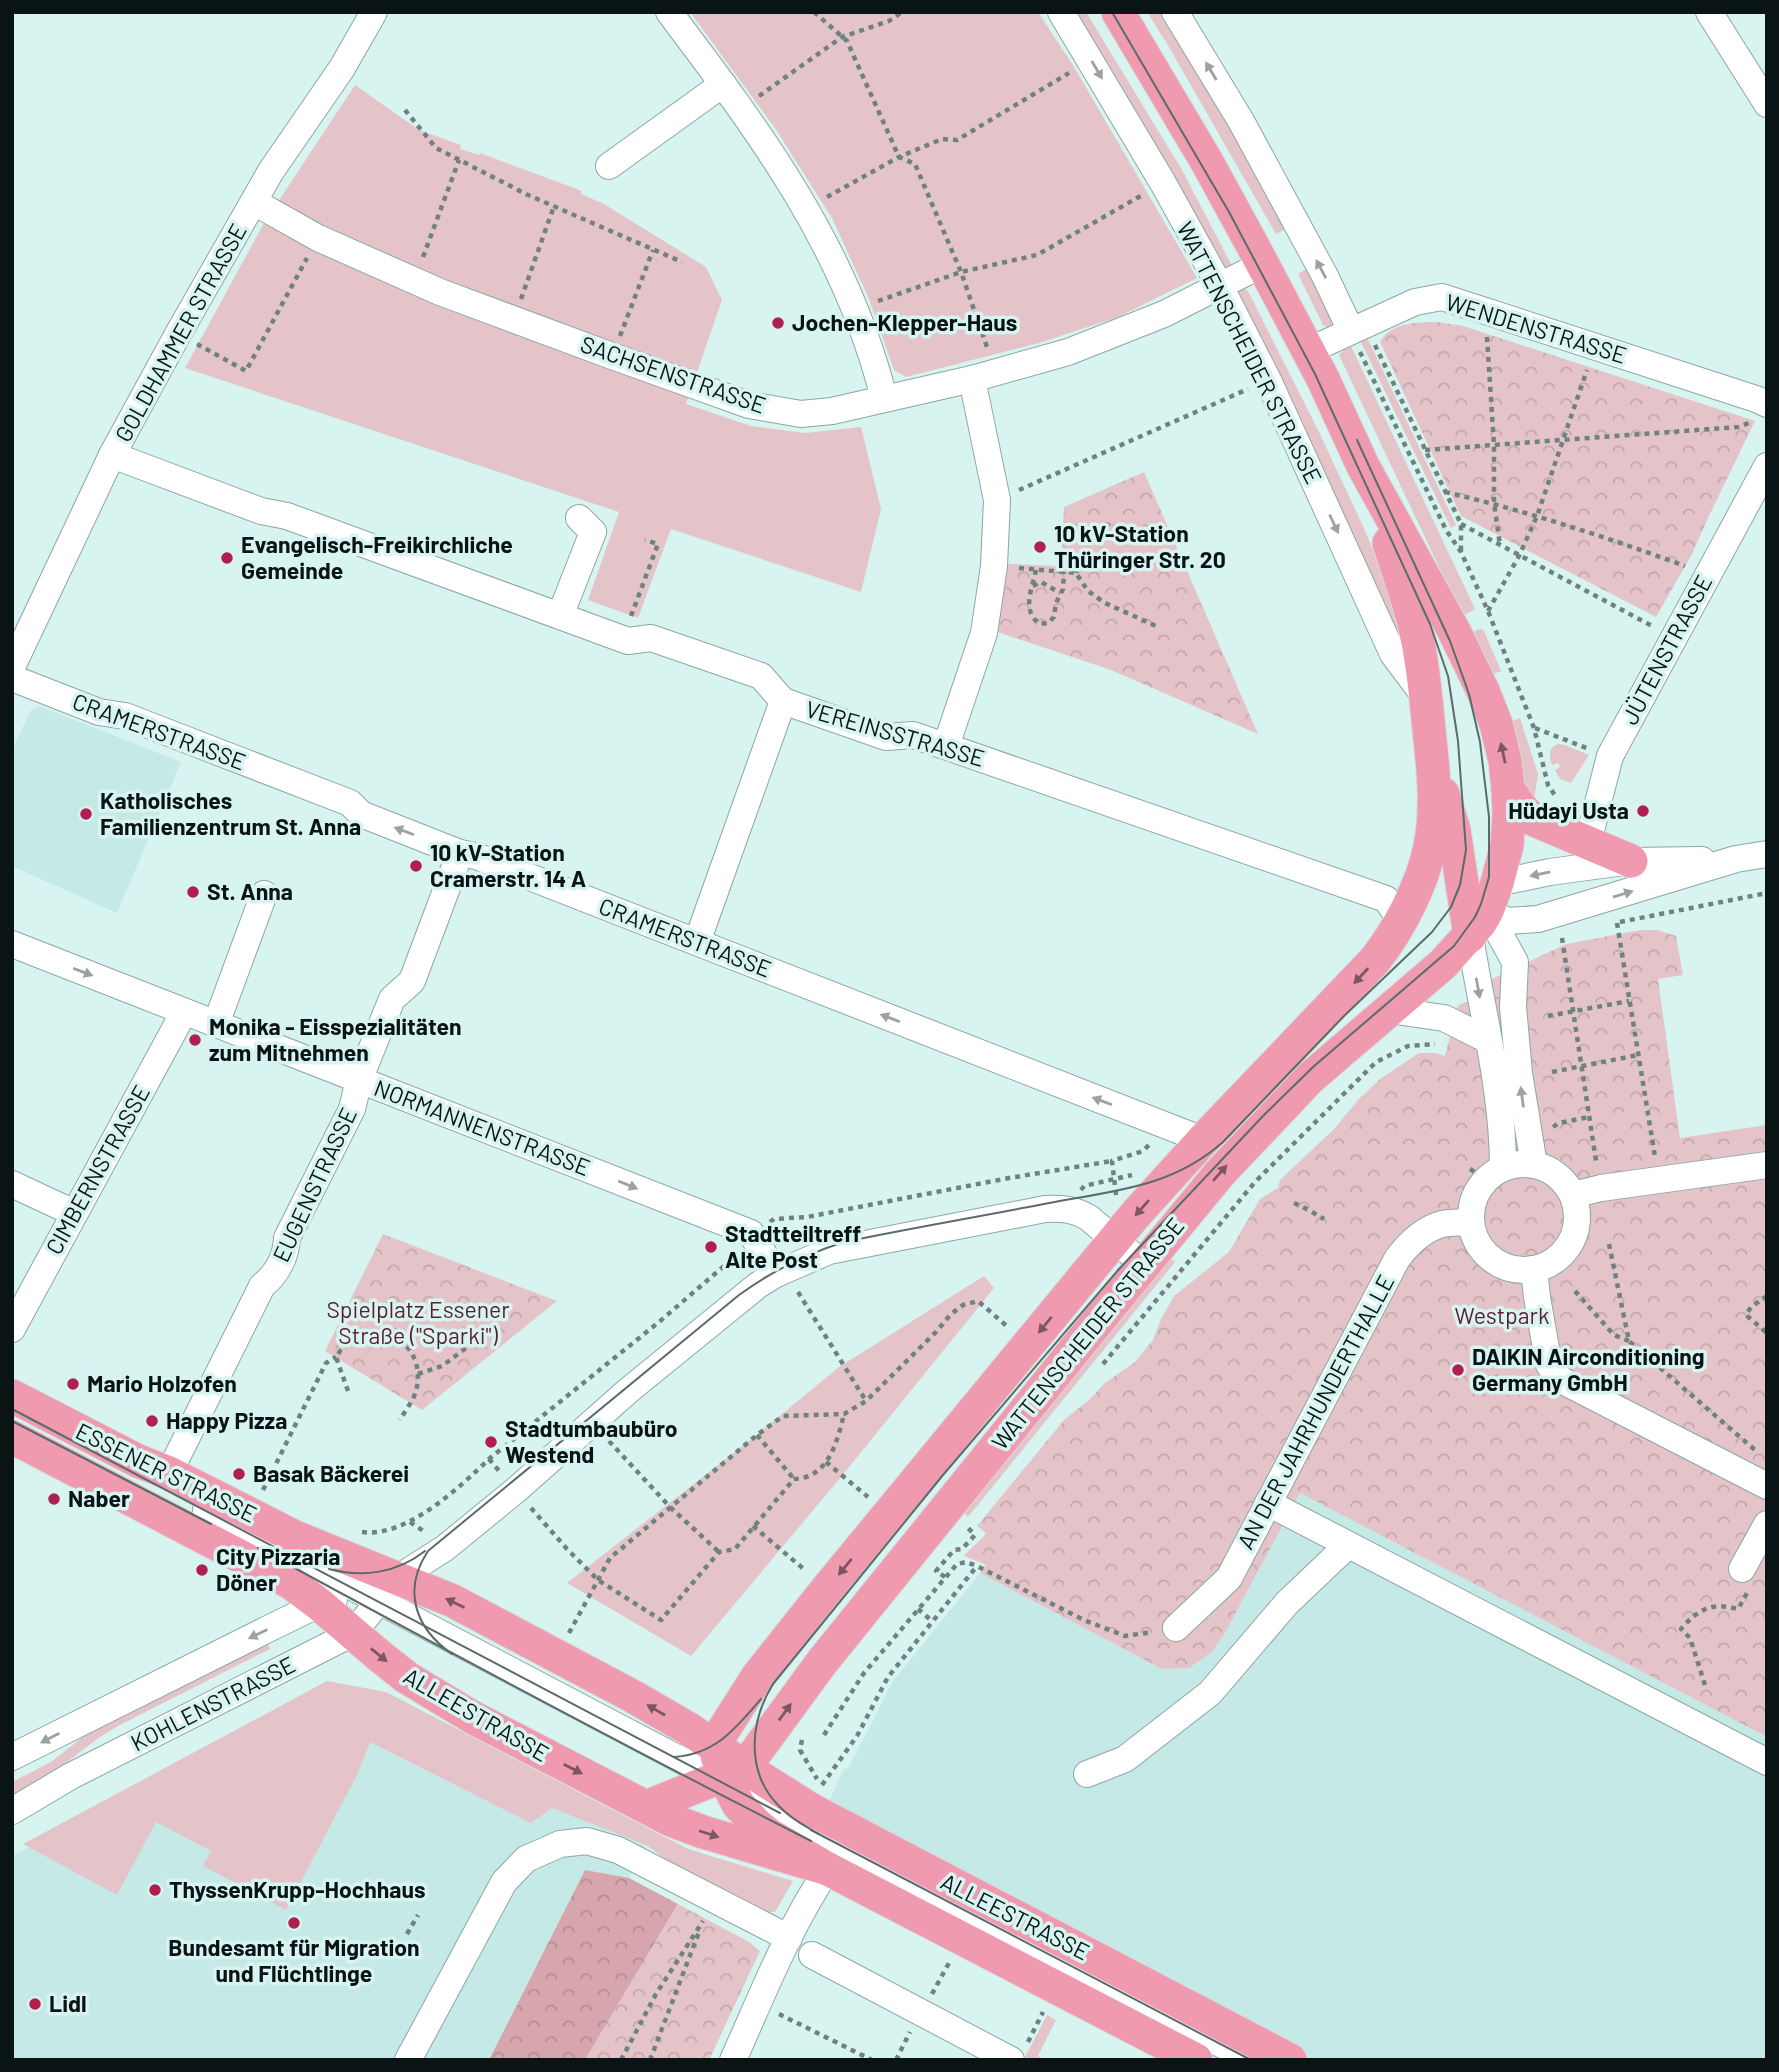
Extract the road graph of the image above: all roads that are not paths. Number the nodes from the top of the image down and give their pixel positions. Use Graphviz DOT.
graph roads {
  1 [pos="374,12"];
  2 [pos="668,12"];
  3 [pos="1061,12"];
  4 [pos="1118,12"];
  5 [pos="1175,12"];
  6 [pos="1709,12"];
  7 [pos="723,84"];
  8 [pos="1767,104"];
  9 [pos="608,166"];
  10 [pos="254,202"];
  11 [pos="1263,264"];
  12 [pos="1220,286"];
  13 [pos="1358,328"];
  14 [pos="1308,351"];
  15 [pos="984,375"];
  16 [pos="884,398"];
  17 [pos="1761,413"];
  18 [pos="112,455"];
  19 [pos="1363,466"];
  20 [pos="1767,466"];
  21 [pos="579,517"];
  22 [pos="560,616"];
  23 [pos="12,667"];
  24 [pos="12,678"];
  25 [pos="1426,698"];
  26 [pos="783,701"];
  27 [pos="946,746"];
  28 [pos="1432,760"];
  29 [pos="1508,789"];
  30 [pos="1588,842"];
  31 [pos="460,853"];
  32 [pos="1767,854"];
  33 [pos="1736,859"];
  34 [pos="1631,861"];
  35 [pos="264,894"];
  36 [pos="1480,906"];
  37 [pos="1401,921"];
  38 [pos="697,942"];
  39 [pos="12,944"];
  40 [pos="1389,1010"];
  41 [pos="184,1012"];
  42 [pos="216,1024"];
  43 [pos="1488,1040"];
  44 [pos="359,1080"];
  45 [pos="1203,1140"];
  46 [pos="1534,1165"];
  47 [pos="1767,1165"];
  48 [pos="1503,1168"];
  49 [pos="12,1184"];
  50 [pos="1573,1195"];
  51 [pos="74,1213"];
  52 [pos="1471,1222"];
  53 [pos="1105,1232"];
  54 [pos="1144,1265"];
  55 [pos="1534,1269"];
  56 [pos="780,1272"];
  57 [pos="12,1329"];
  58 [pos="19,1407"];
  59 [pos="12,1437"];
  60 [pos="169,1473"];
  61 [pos="1767,1486"];
  62 [pos="1268,1503"];
  63 [pos="1767,1524"];
  64 [pos="1348,1545"];
  65 [pos="1747,1577"];
  66 [pos="361,1602"];
  67 [pos="1176,1628"];
  68 [pos="714,1745"];
  69 [pos="12,1757"];
  70 [pos="1767,1762"];
  71 [pos="1087,1774"];
  72 [pos="726,1783"];
  73 [pos="646,1807"];
  74 [pos="12,1811"];
  75 [pos="828,1870"];
  76 [pos="789,1938"];
  77 [pos="812,1955"];
  78 [pos="1167,2044"];
  79 [pos="1018,2054"];
  80 [pos="408,2060"];
  81 [pos="733,2060"];
  82 [pos="1196,2060"];
  83 [pos="1251,2060"];
  84 [pos="1290,2060"];
  1 -- 10 [label="street, GOLDHAMMER STRASSE"];
  2 -- 7 [label="street"];
  3 -- 12 [label="street, WATTENSCHEIDER STRASSE, one-way"];
  4 -- 11 [label="main road, WATTENSCHEIDER STRASSE"];
  13 -- 5 [label="street, one-way"];
  6 -- 8 [label="street"];
  7 -- 9 [label="street"];
  7 -- 16 [label="street"];
  10 -- 16 [label="street, SACHSENSTRASSE"];
  10 -- 18 [label="street, GOLDHAMMER STRASSE"];
  11 -- 12 [label="street, SACHSENSTRASSE"];
  11 -- 14 [label="main road, WATTENSCHEIDER STRASSE"];
  12 -- 15 [label="street, SACHSENSTRASSE"];
  12 -- 25 [label="street, WATTENSCHEIDER STRASSE, one-way"];
  13 -- 14 [label="street, WENDENSTRASSE"];
  13 -- 17 [label="street, WENDENSTRASSE"];
  14 -- 19 [label="main road, WATTENSCHEIDER STRASSE"];
  15 -- 16 [label="street, SACHSENSTRASSE"];
  15 -- 27 [label="street"];
  18 -- 22 [label="street, VEREINSSTRASSE"];
  18 -- 23 [label="street, GOLDHAMMER STRASSE"];
  19 -- 25 [label="main road, WATTENSCHEIDER STRASSE"];
  29 -- 19 [label="main road, WATTENSCHEIDER STRASSE, one-way"];
  20 -- 30 [label="street, JÜTENSTRASSE"];
  21 -- 22 [label="street"];
  22 -- 26 [label="street, VEREINSSTRASSE"];
  31 -- 24 [label="street, CRAMERSTRASSE, one-way"];
  25 -- 28 [label="main road, WATTENSCHEIDER STRASSE"];
  26 -- 27 [label="street, VEREINSSTRASSE"];
  26 -- 38 [label="street"];
  27 -- 37 [label="street, VEREINSSTRASSE"];
  28 -- 36 [label="main road, WATTENSCHEIDER STRASSE"];
  28 -- 37 [label="main road, WATTENSCHEIDER STRASSE"];
  29 -- 30 [label="main road"];
  29 -- 36 [label="main road, WATTENSCHEIDER STRASSE"];
  30 -- 34 [label="main road"];
  31 -- 38 [label="street, CRAMERSTRASSE"];
  31 -- 44 [label="street, EUGENSTRASSE"];
  32 -- 33 [label="street"];
  33 -- 34 [label="street"];
  36 -- 33 [label="street, one-way"];
  34 -- 36 [label="street, one-way"];
  35 -- 42 [label="street"];
  36 -- 37 [label="main road"];
  36 -- 40 [label="main road, WATTENSCHEIDER STRASSE"];
  36 -- 43 [label="street, one-way"];
  46 -- 36 [label="street, one-way"];
  37 -- 45 [label="main road, WATTENSCHEIDER STRASSE, one-way"];
  45 -- 38 [label="street, CRAMERSTRASSE, one-way"];
  39 -- 41 [label="street, NORMANNENSTRASSE, one-way"];
  40 -- 43 [label="street"];
  54 -- 40 [label="main road, WATTENSCHEIDER STRASSE, one-way"];
  41 -- 42 [label="street, NORMANNENSTRASSE"];
  41 -- 51 [label="street, CIMBERNSTRASSE"];
  42 -- 44 [label="street, NORMANNENSTRASSE"];
  43 -- 48 [label="street"];
  44 -- 56 [label="street, NORMANNENSTRASSE, one-way"];
  44 -- 60 [label="street, EUGENSTRASSE"];
  45 -- 53 [label="main road, WATTENSCHEIDER STRASSE, one-way"];
  46 -- 48 [label="street"];
  46 -- 50 [label="street"];
  47 -- 50 [label="street"];
  48 -- 52 [label="street"];
  49 -- 51 [label="street"];
  50 -- 55 [label="street"];
  51 -- 57 [label="street, CIMBERNSTRASSE"];
  52 -- 55 [label="street"];
  52 -- 62 [label="street, AN DER JAHRHUNDERTHALLE"];
  53 -- 54 [label="street"];
  53 -- 56 [label="street, KOHLENSTRASSE"];
  53 -- 68 [label="main road, WATTENSCHEIDER STRASSE, one-way"];
  72 -- 54 [label="main road, WATTENSCHEIDER STRASSE, one-way"];
  55 -- 61 [label="street"];
  56 -- 66 [label="street, KOHLENSTRASSE"];
  58 -- 60 [label="main road, ESSENER STRASSE"];
  58 -- 66 [label="street"];
  59 -- 66 [label="main road, ESSENER STRASSE"];
  60 -- 66 [label="main road, ESSENER STRASSE"];
  62 -- 64 [label="street"];
  62 -- 67 [label="street, AN DER JAHRHUNDERTHALLE"];
  63 -- 65 [label="street"];
  64 -- 70 [label="street"];
  64 -- 71 [label="street"];
  68 -- 66 [label="main road, ALLEESTRASSE, one-way"];
  66 -- 69 [label="street, KOHLENSTRASSE, one-way"];
  66 -- 72 [label="street"];
  66 -- 73 [label="main road, ALLEESTRASSE, one-way"];
  66 -- 74 [label="street, KOHLENSTRASSE"];
  68 -- 72 [label="main road, ALLEESTRASSE"];
  72 -- 73 [label="main road"];
  72 -- 75 [label="main road, ALLEESTRASSE"];
  72 -- 78 [label="street"];
  72 -- 83 [label="street"];
  72 -- 84 [label="main road, ALLEESTRASSE"];
  73 -- 75 [label="main road, ALLEESTRASSE, one-way"];
  75 -- 76 [label="street"];
  75 -- 78 [label="main road, ALLEESTRASSE"];
  76 -- 80 [label="street"];
  76 -- 81 [label="street"];
  77 -- 79 [label="street"];
  78 -- 82 [label="main road, ALLEESTRASSE"];
}
